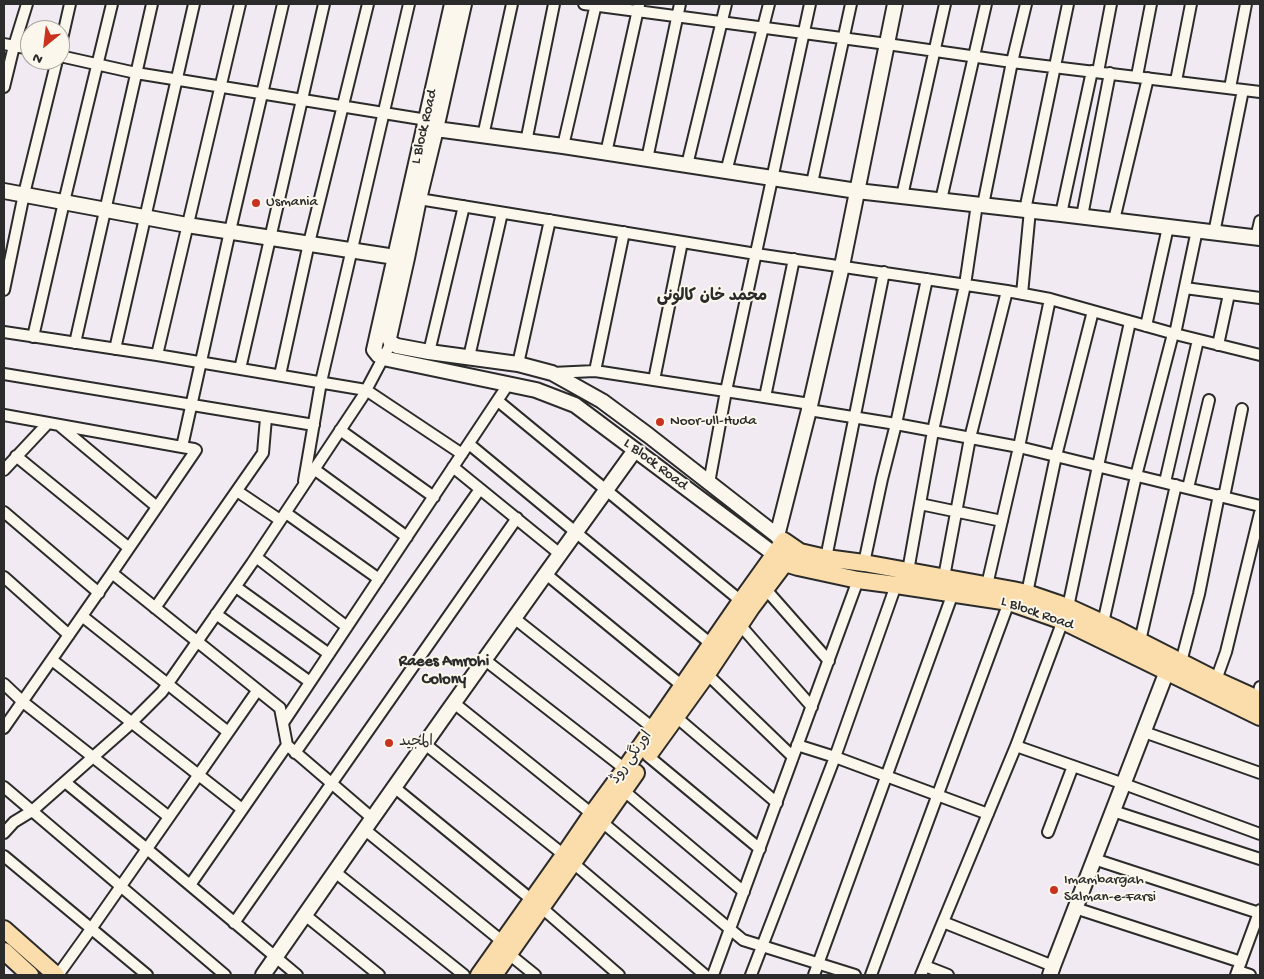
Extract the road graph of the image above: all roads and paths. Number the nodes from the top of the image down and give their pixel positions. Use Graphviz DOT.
graph roads {
  1 [pos="27,4"];
  2 [pos="70,4"];
  3 [pos="112,4"];
  4 [pos="152,4"];
  5 [pos="194,4"];
  6 [pos="240,4"];
  7 [pos="283,4"];
  8 [pos="324,4"];
  9 [pos="368,4"];
  10 [pos="409,4"];
  11 [pos="452,4"];
  12 [pos="464,4"];
  13 [pos="512,4"];
  14 [pos="554,4"];
  15 [pos="584,4"];
  16 [pos="596,4"];
  17 [pos="680,4"];
  18 [pos="726,4"];
  19 [pos="769,4"];
  20 [pos="810,4"];
  21 [pos="851,4"];
  22 [pos="896,4"];
  23 [pos="945,4"];
  24 [pos="986,4"];
  25 [pos="1026,4"];
  26 [pos="1068,4"];
  27 [pos="1111,4"];
  28 [pos="1150,4"];
  29 [pos="1191,4"];
  30 [pos="1246,4"];
  31 [pos="638,7"];
  32 [pos="678,16"];
  33 [pos="66,20"];
  34 [pos="722,22"];
  35 [pos="763,28"];
  36 [pos="804,33"];
  37 [pos="843,38"];
  38 [pos="4,44"];
  39 [pos="887,44"];
  40 [pos="14,46"];
  41 [pos="20,47"];
  42 [pos="934,50"];
  43 [pos="974,56"];
  44 [pos="70,58"];
  45 [pos="1012,62"];
  46 [pos="97,64"];
  47 [pos="1055,67"];
  48 [pos="55,70"];
  49 [pos="1095,71"];
  50 [pos="136,73"];
  51 [pos="1110,73"];
  52 [pos="1142,77"];
  53 [pos="177,80"];
  54 [pos="1176,81"];
  55 [pos="4,87"];
  56 [pos="220,87"];
  57 [pos="1230,88"];
  58 [pos="1243,90"];
  59 [pos="1260,92"];
  60 [pos="262,94"];
  61 [pos="303,100"];
  62 [pos="342,107"];
  63 [pos="384,114"];
  64 [pos="432,125"];
  65 [pos="483,136"];
  66 [pos="526,142"];
  67 [pos="563,146"];
  68 [pos="606,153"];
  69 [pos="647,159"];
  70 [pos="687,165"];
  71 [pos="726,172"];
  72 [pos="772,178"];
  73 [pos="812,184"];
  74 [pos="857,190"];
  75 [pos="4,191"];
  76 [pos="24,194"];
  77 [pos="902,196"];
  78 [pos="419,199"];
  79 [pos="941,200"];
  80 [pos="64,202"];
  81 [pos="980,205"];
  82 [pos="464,206"];
  83 [pos="104,209"];
  84 [pos="1027,210"];
  85 [pos="502,213"];
  86 [pos="1061,214"];
  87 [pos="1082,216"];
  88 [pos="146,217"];
  89 [pos="550,220"];
  90 [pos="1114,220"];
  91 [pos="1260,221"];
  92 [pos="187,225"];
  93 [pos="1168,227"];
  94 [pos="1197,230"];
  95 [pos="230,231"];
  96 [pos="624,232"];
  97 [pos="1214,233"];
  98 [pos="270,237"];
  99 [pos="1258,238"];
  100 [pos="682,242"];
  101 [pos="309,243"];
  102 [pos="352,250"];
  103 [pos="756,254"];
  104 [pos="395,257"];
  105 [pos="794,259"];
  106 [pos="842,266"];
  107 [pos="884,272"];
  108 [pos="927,279"];
  109 [pos="965,284"];
  110 [pos="1185,288"];
  111 [pos="4,290"];
  112 [pos="1007,291"];
  113 [pos="1022,294"];
  114 [pos="1229,294"];
  115 [pos="1260,298"];
  116 [pos="1050,299"];
  117 [pos="1093,311"];
  118 [pos="1130,322"];
  119 [pos="1146,326"];
  120 [pos="4,332"];
  121 [pos="1174,334"];
  122 [pos="34,337"];
  123 [pos="1198,340"];
  124 [pos="75,343"];
  125 [pos="391,343"];
  126 [pos="1218,345"];
  127 [pos="115,349"];
  128 [pos="429,352"];
  129 [pos="157,355"];
  130 [pos="1260,355"];
  131 [pos="468,357"];
  132 [pos="383,358"];
  133 [pos="201,363"];
  134 [pos="518,364"];
  135 [pos="240,369"];
  136 [pos="595,372"];
  137 [pos="552,373"];
  138 [pos="4,374"];
  139 [pos="280,375"];
  140 [pos="654,380"];
  141 [pos="321,382"];
  142 [pos="509,383"];
  143 [pos="366,390"];
  144 [pos="726,391"];
  145 [pos="765,397"];
  146 [pos="1209,400"];
  147 [pos="498,401"];
  148 [pos="191,406"];
  149 [pos="810,407"];
  150 [pos="1242,409"];
  151 [pos="4,415"];
  152 [pos="855,417"];
  153 [pos="266,418"];
  154 [pos="53,424"];
  155 [pos="896,424"];
  156 [pos="314,425"];
  157 [pos="340,430"];
  158 [pos="933,431"];
  159 [pos="970,438"];
  160 [pos="469,444"];
  161 [pos="182,447"];
  162 [pos="1019,447"];
  163 [pos="636,450"];
  164 [pos="462,454"];
  165 [pos="16,456"];
  166 [pos="1056,456"];
  167 [pos="1098,466"];
  168 [pos="453,467"];
  169 [pos="314,469"];
  170 [pos="4,470"];
  171 [pos="1136,476"];
  172 [pos="1165,482"];
  173 [pos="709,483"];
  174 [pos="1176,485"];
  175 [pos="304,486"];
  176 [pos="1188,488"];
  177 [pos="480,489"];
  178 [pos="606,490"];
  179 [pos="237,491"];
  180 [pos="1222,496"];
  181 [pos="434,497"];
  182 [pos="920,504"];
  183 [pos="1260,506"];
  184 [pos="158,507"];
  185 [pos="4,512"];
  186 [pos="957,512"];
  187 [pos="1260,513"];
  188 [pos="283,516"];
  189 [pos="516,518"];
  190 [pos="1002,521"];
  191 [pos="576,532"];
  192 [pos="407,537"];
  193 [pos="129,548"];
  194 [pos="783,548"];
  195 [pos="560,554"];
  196 [pos="256,557"];
  197 [pos="826,558"];
  198 [pos="864,563"];
  199 [pos="908,571"];
  200 [pos="112,573"];
  201 [pos="546,574"];
  202 [pos="4,577"];
  203 [pos="944,577"];
  204 [pos="379,579"];
  205 [pos="858,580"];
  206 [pos="761,584"];
  207 [pos="896,585"];
  208 [pos="987,585"];
  209 [pos="236,586"];
  210 [pos="99,592"];
  211 [pos="953,593"];
  212 [pos="1027,593"];
  213 [pos="740,601"];
  214 [pos="1009,602"];
  215 [pos="155,608"];
  216 [pos="216,614"];
  217 [pos="1066,614"];
  218 [pos="82,616"];
  219 [pos="514,618"];
  220 [pos="1102,624"];
  221 [pos="740,626"];
  222 [pos="347,627"];
  223 [pos="69,635"];
  224 [pos="198,641"];
  225 [pos="1140,641"];
  226 [pos="711,644"];
  227 [pos="329,654"];
  228 [pos="52,660"];
  229 [pos="485,660"];
  230 [pos="829,661"];
  231 [pos="1181,662"];
  232 [pos="1167,671"];
  233 [pos="707,674"];
  234 [pos="1216,680"];
  235 [pos="310,682"];
  236 [pos="4,684"];
  237 [pos="168,684"];
  238 [pos="687,690"];
  239 [pos="257,691"];
  240 [pos="1259,695"];
  241 [pos="23,702"];
  242 [pos="454,703"];
  243 [pos="812,707"];
  244 [pos="675,716"];
  245 [pos="1260,717"];
  246 [pos="131,722"];
  247 [pos="283,723"];
  248 [pos="4,728"];
  249 [pos="653,728"];
  250 [pos="228,732"];
  251 [pos="1144,732"];
  252 [pos="424,744"];
  253 [pos="287,745"];
  254 [pos="797,745"];
  255 [pos="1016,746"];
  256 [pos="296,753"];
  257 [pos="648,756"];
  258 [pos="793,757"];
  259 [pos="834,757"];
  260 [pos="93,758"];
  261 [pos="1073,766"];
  262 [pos="625,769"];
  263 [pos="1260,773"];
  264 [pos="198,775"];
  265 [pos="886,776"];
  266 [pos="65,782"];
  267 [pos="332,783"];
  268 [pos="1124,784"];
  269 [pos="4,787"];
  270 [pos="394,787"];
  271 [pos="623,790"];
  272 [pos="937,796"];
  273 [pos="777,803"];
  274 [pos="242,809"];
  275 [pos="1113,811"];
  276 [pos="32,812"];
  277 [pos="988,814"];
  278 [pos="169,817"];
  279 [pos="597,818"];
  280 [pos="368,823"];
  281 [pos="1048,832"];
  282 [pos="4,833"];
  283 [pos="1260,834"];
  284 [pos="147,849"];
  285 [pos="760,849"];
  286 [pos="4,856"];
  287 [pos="568,859"];
  288 [pos="1094,859"];
  289 [pos="1260,859"];
  290 [pos="335,872"];
  291 [pos="190,885"];
  292 [pos="120,886"];
  293 [pos="744,892"];
  294 [pos="537,904"];
  295 [pos="1075,908"];
  296 [pos="1260,911"];
  297 [pos="305,915"];
  298 [pos="943,922"];
  299 [pos="234,923"];
  300 [pos="4,929"];
  301 [pos="91,929"];
  302 [pos="730,929"];
  303 [pos="1257,929"];
  304 [pos="762,945"];
  305 [pos="506,948"];
  306 [pos="4,951"];
  307 [pos="275,958"];
  308 [pos="818,963"];
  309 [pos="1239,969"];
  310 [pos="923,971"];
  311 [pos="1051,971"];
  312 [pos="30,975"];
  313 [pos="57,975"];
  314 [pos="147,975"];
  315 [pos="224,975"];
  316 [pos="263,975"];
  317 [pos="297,975"];
  318 [pos="379,975"];
  319 [pos="464,975"];
  320 [pos="479,975"];
  321 [pos="494,975"];
  322 [pos="535,975"];
  323 [pos="619,975"];
  324 [pos="706,975"];
  325 [pos="713,975"];
  326 [pos="751,975"];
  327 [pos="814,975"];
  328 [pos="854,975"];
  329 [pos="871,975"];
  330 [pos="948,975"];
  331 [pos="1250,975"];
  1 -- 40 [label="street"];
  2 -- 33 [label="street"];
  3 -- 46 [label="street"];
  4 -- 50 [label="street"];
  5 -- 53 [label="street"];
  6 -- 56 [label="street"];
  7 -- 60 [label="street"];
  8 -- 61 [label="street"];
  9 -- 62 [label="street"];
  10 -- 63 [label="street"];
  11 -- 64 [label="street, L Block Road"];
  12 -- 64 [label="street, L Block Road"];
  13 -- 65 [label="street"];
  14 -- 66 [label="street"];
  15 -- 16 [label="street"];
  16 -- 31 [label="street"];
  16 -- 67 [label="street"];
  17 -- 32 [label="street"];
  18 -- 34 [label="street"];
  19 -- 35 [label="street"];
  20 -- 36 [label="street"];
  21 -- 37 [label="street"];
  22 -- 39 [label="street"];
  23 -- 42 [label="street"];
  24 -- 43 [label="street"];
  25 -- 45 [label="street"];
  26 -- 47 [label="street"];
  27 -- 49 [label="street"];
  28 -- 52 [label="street"];
  29 -- 54 [label="street"];
  30 -- 57 [label="street"];
  31 -- 32 [label="street"];
  31 -- 68 [label="street"];
  32 -- 34 [label="street"];
  32 -- 69 [label="street"];
  34 -- 35 [label="street"];
  34 -- 70 [label="street"];
  35 -- 36 [label="street"];
  35 -- 71 [label="street"];
  36 -- 37 [label="street"];
  36 -- 72 [label="street"];
  37 -- 39 [label="street"];
  37 -- 73 [label="street"];
  38 -- 40 [label="street"];
  39 -- 42 [label="street"];
  39 -- 74 [label="street"];
  40 -- 41 [label="street"];
  40 -- 55 [label="street"];
  42 -- 43 [label="street"];
  42 -- 77 [label="street"];
  43 -- 45 [label="street"];
  43 -- 79 [label="street"];
  44 -- 46 [label="street"];
  45 -- 47 [label="street"];
  45 -- 81 [label="street"];
  46 -- 50 [label="street"];
  46 -- 80 [label="street"];
  47 -- 49 [label="street"];
  47 -- 84 [label="street"];
  48 -- 76 [label="street"];
  49 -- 51 [label="street"];
  49 -- 86 [label="street"];
  50 -- 53 [label="street"];
  50 -- 83 [label="street"];
  51 -- 52 [label="street"];
  51 -- 87 [label="street"];
  52 -- 54 [label="street"];
  52 -- 90 [label="street"];
  53 -- 56 [label="street"];
  53 -- 88 [label="street"];
  54 -- 57 [label="street"];
  56 -- 60 [label="street"];
  56 -- 92 [label="street"];
  57 -- 58 [label="street"];
  58 -- 59 [label="street"];
  58 -- 97 [label="street"];
  60 -- 61 [label="street"];
  60 -- 95 [label="street"];
  61 -- 62 [label="street"];
  61 -- 98 [label="street"];
  62 -- 63 [label="street"];
  62 -- 101 [label="street"];
  63 -- 64 [label="street"];
  63 -- 102 [label="street"];
  64 -- 65 [label="street"];
  64 -- 78 [label="street, L Block Road"];
  64 -- 104 [label="street, L Block Road"];
  65 -- 66 [label="street"];
  66 -- 67 [label="street"];
  67 -- 68 [label="street"];
  68 -- 69 [label="street"];
  69 -- 70 [label="street"];
  70 -- 71 [label="street"];
  71 -- 72 [label="street"];
  72 -- 73 [label="street"];
  72 -- 103 [label="street"];
  73 -- 74 [label="street"];
  74 -- 77 [label="street"];
  74 -- 106 [label="street"];
  75 -- 76 [label="street"];
  76 -- 80 [label="street"];
  76 -- 111 [label="street"];
  77 -- 79 [label="street"];
  78 -- 82 [label="street"];
  78 -- 125 [label="street, L Block Road"];
  79 -- 81 [label="street"];
  80 -- 83 [label="street"];
  80 -- 122 [label="street"];
  81 -- 84 [label="street"];
  81 -- 109 [label="street"];
  82 -- 85 [label="street"];
  82 -- 128 [label="street"];
  83 -- 88 [label="street"];
  83 -- 124 [label="street"];
  84 -- 86 [label="street"];
  84 -- 113 [label="street"];
  85 -- 89 [label="street"];
  85 -- 131 [label="street"];
  86 -- 87 [label="street"];
  87 -- 90 [label="street"];
  88 -- 92 [label="street"];
  88 -- 127 [label="street"];
  89 -- 96 [label="street"];
  89 -- 134 [label="street"];
  90 -- 93 [label="street"];
  91 -- 99 [label="street"];
  92 -- 95 [label="street"];
  92 -- 129 [label="street"];
  93 -- 94 [label="street"];
  93 -- 119 [label="street"];
  94 -- 97 [label="street"];
  94 -- 110 [label="street"];
  95 -- 98 [label="street"];
  95 -- 133 [label="street"];
  96 -- 100 [label="street"];
  96 -- 136 [label="street"];
  97 -- 99 [label="street"];
  98 -- 101 [label="street"];
  98 -- 135 [label="street"];
  100 -- 103 [label="street"];
  100 -- 140 [label="street"];
  101 -- 102 [label="street"];
  101 -- 139 [label="street"];
  102 -- 104 [label="street"];
  102 -- 141 [label="street"];
  103 -- 105 [label="street"];
  103 -- 144 [label="street"];
  104 -- 132 [label="street, L Block Road"];
  105 -- 106 [label="street"];
  105 -- 145 [label="street"];
  106 -- 107 [label="street"];
  106 -- 149 [label="street"];
  107 -- 108 [label="street"];
  107 -- 152 [label="street"];
  108 -- 109 [label="street"];
  108 -- 155 [label="street"];
  109 -- 112 [label="street"];
  109 -- 158 [label="street"];
  110 -- 114 [label="street"];
  110 -- 121 [label="street"];
  112 -- 113 [label="street"];
  112 -- 159 [label="street"];
  113 -- 116 [label="street"];
  114 -- 115 [label="street"];
  114 -- 126 [label="street"];
  116 -- 117 [label="street"];
  116 -- 162 [label="street"];
  117 -- 118 [label="street"];
  117 -- 166 [label="street"];
  118 -- 119 [label="street"];
  118 -- 167 [label="street"];
  119 -- 121 [label="street"];
  120 -- 122 [label="street"];
  121 -- 123 [label="street"];
  121 -- 171 [label="street"];
  122 -- 124 [label="street"];
  123 -- 126 [label="street"];
  123 -- 172 [label="street"];
  124 -- 127 [label="street"];
  125 -- 128 [label="street, L Block Road"];
  125 -- 132 [label="street"];
  126 -- 130 [label="street"];
  127 -- 129 [label="street"];
  128 -- 131 [label="street, L Block Road"];
  129 -- 133 [label="street"];
  131 -- 134 [label="street, L Block Road"];
  132 -- 142 [label="street, L Block Road"];
  132 -- 143 [label="street"];
  133 -- 135 [label="street"];
  133 -- 148 [label="street"];
  134 -- 137 [label="street, L Block Road"];
  135 -- 139 [label="street"];
  136 -- 137 [label="street"];
  136 -- 140 [label="street"];
  137 -- 173 [label="street, L Block Road"];
  138 -- 148 [label="street"];
  139 -- 141 [label="street"];
  140 -- 144 [label="street"];
  141 -- 143 [label="street"];
  141 -- 156 [label="street"];
  142 -- 147 [label="street"];
  142 -- 163 [label="street, L Block Road"];
  143 -- 157 [label="street"];
  143 -- 164 [label="street"];
  144 -- 145 [label="street"];
  144 -- 173 [label="street"];
  145 -- 149 [label="street"];
  146 -- 176 [label="street"];
  147 -- 160 [label="street"];
  147 -- 178 [label="street"];
  148 -- 153 [label="street"];
  148 -- 161 [label="street"];
  149 -- 152 [label="street"];
  149 -- 194 [label="street"];
  150 -- 180 [label="street"];
  151 -- 154 [label="street"];
  152 -- 155 [label="street"];
  152 -- 197 [label="street"];
  153 -- 156 [label="street"];
  153 -- 179 [label="street"];
  154 -- 161 [label="street"];
  154 -- 165 [label="street"];
  154 -- 184 [label="street"];
  155 -- 158 [label="street"];
  155 -- 198 [label="street"];
  156 -- 175 [label="street"];
  157 -- 169 [label="street"];
  157 -- 181 [label="street"];
  158 -- 159 [label="street"];
  158 -- 182 [label="street"];
  159 -- 162 [label="street"];
  159 -- 186 [label="street"];
  160 -- 164 [label="street"];
  160 -- 191 [label="street"];
  161 -- 184 [label="street"];
  162 -- 166 [label="street"];
  162 -- 190 [label="street"];
  163 -- 178 [label="street"];
  163 -- 194 [label="street, L Block Road"];
  164 -- 168 [label="street"];
  165 -- 170 [label="street"];
  165 -- 193 [label="street"];
  166 -- 167 [label="street"];
  166 -- 212 [label="street"];
  167 -- 171 [label="street"];
  167 -- 217 [label="street"];
  168 -- 177 [label="street"];
  168 -- 181 [label="street"];
  169 -- 175 [label="street"];
  169 -- 192 [label="street"];
  171 -- 172 [label="street"];
  171 -- 220 [label="street"];
  172 -- 174 [label="street"];
  173 -- 194 [label="street, L Block Road"];
  174 -- 176 [label="street"];
  174 -- 225 [label="street"];
  175 -- 188 [label="street"];
  176 -- 180 [label="street"];
  177 -- 189 [label="street"];
  177 -- 256 [label="street"];
  178 -- 191 [label="street"];
  178 -- 213 [label="street"];
  179 -- 188 [label="street"];
  179 -- 215 [label="street"];
  180 -- 183 [label="street"];
  180 -- 231 [label="street"];
  181 -- 192 [label="street"];
  182 -- 186 [label="street"];
  182 -- 199 [label="street"];
  184 -- 193 [label="street"];
  185 -- 210 [label="street"];
  186 -- 190 [label="street"];
  186 -- 203 [label="street"];
  187 -- 234 [label="street"];
  188 -- 196 [label="street"];
  188 -- 204 [label="street"];
  189 -- 195 [label="street"];
  189 -- 267 [label="street"];
  190 -- 208 [label="street"];
  191 -- 195 [label="street"];
  191 -- 226 [label="street"];
  192 -- 204 [label="street"];
  193 -- 200 [label="street"];
  194 -- 197 [label="main road, L Block Road"];
  194 -- 205 [label="main road, L Block Road"];
  194 -- 206 [label="main road, اورنگی روڈ"];
  195 -- 201 [label="street"];
  196 -- 209 [label="street"];
  196 -- 222 [label="street"];
  197 -- 198 [label="main road, L Block Road"];
  198 -- 199 [label="main road, L Block Road"];
  199 -- 203 [label="main road, L Block Road"];
  200 -- 210 [label="street"];
  200 -- 215 [label="street"];
  201 -- 219 [label="street"];
  201 -- 238 [label="street"];
  202 -- 223 [label="street"];
  203 -- 208 [label="main road, L Block Road"];
  204 -- 222 [label="street"];
  205 -- 207 [label="main road, L Block Road"];
  205 -- 230 [label="street"];
  206 -- 213 [label="main road, اورنگی روڈ"];
  206 -- 221 [label="main road, اورنگی روڈ"];
  206 -- 230 [label="street"];
  207 -- 211 [label="main road, L Block Road"];
  207 -- 259 [label="street"];
  208 -- 212 [label="main road, L Block Road"];
  209 -- 216 [label="street"];
  209 -- 227 [label="street"];
  210 -- 218 [label="street"];
  211 -- 214 [label="main road, L Block Road"];
  211 -- 265 [label="street"];
  212 -- 217 [label="main road, L Block Road"];
  213 -- 226 [label="main road, اورنگی روڈ"];
  214 -- 217 [label="main road, L Block Road"];
  214 -- 272 [label="street"];
  215 -- 224 [label="street"];
  216 -- 224 [label="street"];
  216 -- 235 [label="street"];
  217 -- 220 [label="main road, L Block Road"];
  217 -- 232 [label="main road, L Block Road"];
  217 -- 255 [label="street"];
  218 -- 223 [label="street"];
  218 -- 237 [label="street"];
  219 -- 229 [label="street"];
  219 -- 249 [label="street"];
  220 -- 225 [label="main road, L Block Road"];
  221 -- 233 [label="main road, اورنگی روڈ"];
  221 -- 243 [label="street"];
  222 -- 227 [label="street"];
  223 -- 228 [label="street"];
  224 -- 237 [label="street"];
  224 -- 239 [label="street"];
  225 -- 231 [label="main road, L Block Road"];
  226 -- 238 [label="main road, اورنگی روڈ"];
  227 -- 235 [label="street"];
  228 -- 241 [label="street"];
  228 -- 246 [label="street"];
  229 -- 242 [label="street"];
  229 -- 262 [label="street"];
  230 -- 243 [label="street"];
  231 -- 234 [label="main road, L Block Road"];
  232 -- 245 [label="main road, L Block Road"];
  232 -- 251 [label="street"];
  233 -- 238 [label="main road, اورنگی روڈ"];
  233 -- 258 [label="street"];
  234 -- 240 [label="main road, L Block Road"];
  235 -- 247 [label="street"];
  236 -- 241 [label="street"];
  237 -- 246 [label="street"];
  237 -- 250 [label="street"];
  238 -- 244 [label="main road, اورنگی روڈ"];
  238 -- 249 [label="main road, اورنگی روڈ"];
  239 -- 247 [label="street"];
  239 -- 250 [label="street"];
  241 -- 248 [label="street"];
  241 -- 260 [label="street"];
  242 -- 252 [label="street"];
  242 -- 279 [label="street"];
  243 -- 254 [label="street"];
  244 -- 257 [label="main road, اورنگی روڈ"];
  244 -- 273 [label="street"];
  246 -- 260 [label="street"];
  246 -- 264 [label="street"];
  247 -- 253 [label="street"];
  249 -- 262 [label="main road, اورنگی روڈ"];
  250 -- 264 [label="street"];
  251 -- 263 [label="street"];
  251 -- 268 [label="street"];
  252 -- 270 [label="street"];
  252 -- 287 [label="street"];
  253 -- 256 [label="street"];
  253 -- 274 [label="street"];
  254 -- 258 [label="street"];
  254 -- 259 [label="street"];
  255 -- 261 [label="street"];
  255 -- 277 [label="street"];
  256 -- 267 [label="street"];
  257 -- 271 [label="main road, اورنگی روڈ"];
  257 -- 285 [label="street"];
  258 -- 273 [label="street"];
  259 -- 265 [label="street"];
  259 -- 304 [label="street"];
  260 -- 266 [label="street"];
  260 -- 278 [label="street"];
  261 -- 268 [label="street"];
  261 -- 281 [label="street"];
  262 -- 279 [label="main road, اورنگی روڈ"];
  264 -- 274 [label="street"];
  264 -- 278 [label="street"];
  265 -- 272 [label="street"];
  265 -- 308 [label="street"];
  266 -- 276 [label="street"];
  266 -- 284 [label="street"];
  267 -- 280 [label="street"];
  267 -- 299 [label="street"];
  268 -- 275 [label="street"];
  268 -- 283 [label="street"];
  269 -- 276 [label="street"];
  270 -- 280 [label="street"];
  270 -- 294 [label="street"];
  271 -- 279 [label="main road, اورنگی روڈ"];
  271 -- 293 [label="street"];
  272 -- 277 [label="street"];
  272 -- 329 [label="street"];
  273 -- 285 [label="street"];
  274 -- 291 [label="street"];
  275 -- 288 [label="street"];
  275 -- 289 [label="street"];
  276 -- 282 [label="street"];
  276 -- 292 [label="street"];
  277 -- 298 [label="street"];
  278 -- 284 [label="street"];
  279 -- 287 [label="main road, اورنگی روڈ"];
  279 -- 302 [label="street"];
  280 -- 290 [label="street"];
  280 -- 305 [label="street"];
  284 -- 291 [label="street"];
  284 -- 292 [label="street"];
  285 -- 293 [label="street"];
  286 -- 301 [label="street"];
  287 -- 294 [label="main road, اورنگی روڈ"];
  287 -- 324 [label="street"];
  288 -- 295 [label="street"];
  288 -- 296 [label="street"];
  290 -- 297 [label="street"];
  290 -- 319 [label="street"];
  291 -- 299 [label="street"];
  292 -- 301 [label="street"];
  292 -- 315 [label="street"];
  293 -- 302 [label="street"];
  294 -- 305 [label="main road, اورنگی روڈ"];
  294 -- 323 [label="street"];
  295 -- 309 [label="street"];
  295 -- 311 [label="street"];
  296 -- 303 [label="street"];
  297 -- 307 [label="street"];
  297 -- 318 [label="street"];
  298 -- 310 [label="street"];
  298 -- 311 [label="street"];
  299 -- 307 [label="street"];
  300 -- 313 [label="main road"];
  301 -- 313 [label="street"];
  301 -- 314 [label="street"];
  302 -- 304 [label="street"];
  302 -- 325 [label="street"];
  303 -- 309 [label="street"];
  304 -- 308 [label="street"];
  304 -- 326 [label="street"];
  305 -- 320 [label="main road, اورنگی روڈ"];
  305 -- 321 [label="main road, اورنگی روڈ"];
  305 -- 322 [label="street"];
  306 -- 312 [label="main road"];
  307 -- 316 [label="street"];
  307 -- 317 [label="street"];
  308 -- 327 [label="street"];
  308 -- 328 [label="street"];
  309 -- 331 [label="street"];
  310 -- 330 [label="street"];
}
